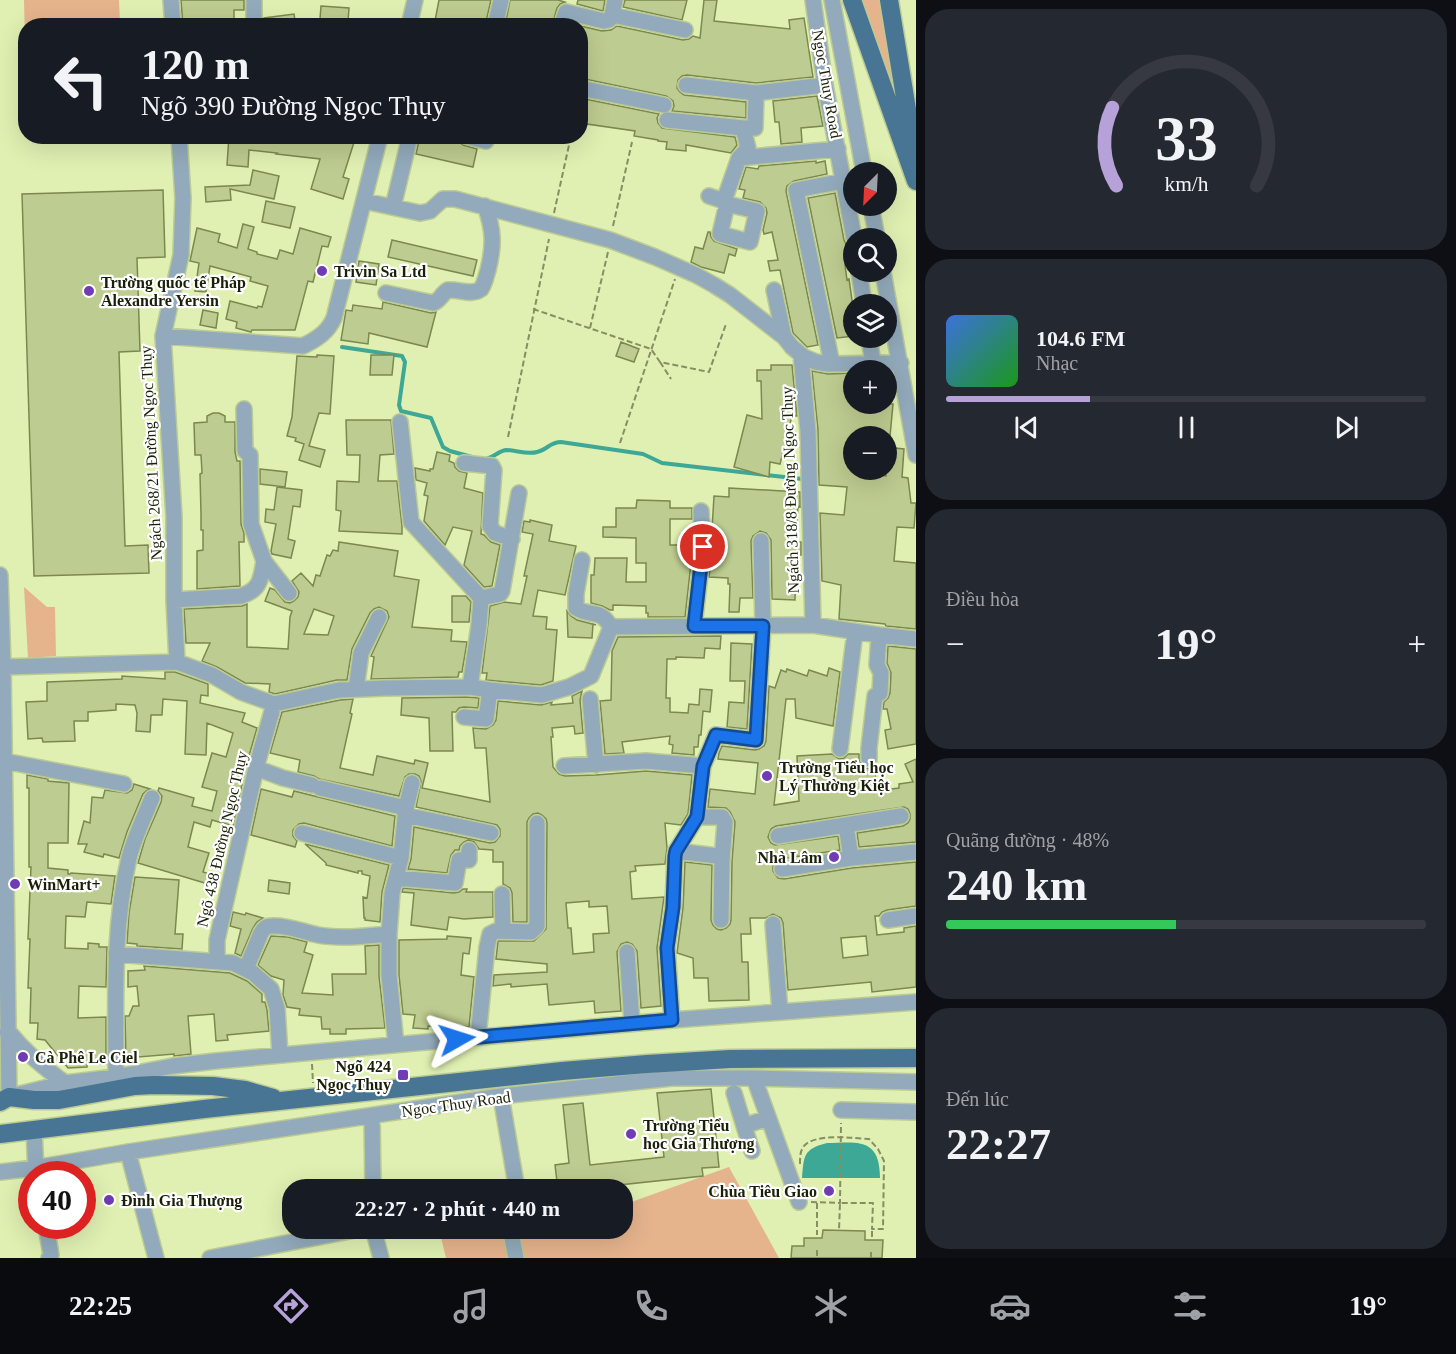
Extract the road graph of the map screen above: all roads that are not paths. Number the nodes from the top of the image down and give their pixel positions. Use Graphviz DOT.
graph roads {
  1 [pos="171,0"];
  2 [pos="254,0"];
  3 [pos="415,0"];
  4 [pos="501,0"];
  5 [pos="813,0"];
  6 [pos="832,0"];
  7 [pos="852,0"];
  8 [pos="889,0"];
  9 [pos="614,7"];
  10 [pos="172,18"];
  11 [pos="254,18"];
  12 [pos="411,18"];
  13 [pos="497,18"];
  14 [pos="564,18"];
  15 [pos="685,30"];
  16 [pos="825,84"];
  17 [pos="686,85"];
  18 [pos="588,90"];
  19 [pos="756,93"];
  20 [pos="744,128"];
  21 [pos="180,144"];
  22 [pos="378,144"];
  23 [pos="408,144"];
  24 [pos="838,150"];
  25 [pos="739,158"];
  26 [pos="862,162"];
  27 [pos="916,168"];
  28 [pos="843,176"];
  29 [pos="843,181"];
  30 [pos="916,181"];
  31 [pos="720,200"];
  32 [pos="364,201"];
  33 [pos="485,206"];
  34 [pos="393,207"];
  35 [pos="885,282"];
  36 [pos="774,290"];
  37 [pos="386,293"];
  38 [pos="163,336"];
  39 [pos="784,337"];
  40 [pos="801,355"];
  41 [pos="900,363"];
  42 [pos="832,364"];
  43 [pos="843,364"];
  44 [pos="244,409"];
  45 [pos="400,422"];
  46 [pos="916,455"];
  47 [pos="464,463"];
  48 [pos="519,494"];
  49 [pos="701,511"];
  50 [pos="512,539"];
  51 [pos="761,541"];
  52 [pos="582,560"];
  53 [pos="264,561"];
  54 [pos="0,575"];
  55 [pos="290,593"];
  56 [pos="481,598"];
  57 [pos="174,600"];
  58 [pos="379,618"];
  59 [pos="813,625"];
  60 [pos="694,626"];
  61 [pos="763,626"];
  62 [pos="611,627"];
  63 [pos="855,632"];
  64 [pos="879,635"];
  65 [pos="916,639"];
  66 [pos="177,662"];
  67 [pos="3,667"];
  68 [pos="470,687"];
  69 [pos="356,689"];
  70 [pos="489,690"];
  71 [pos="1,696"];
  72 [pos="590,699"];
  73 [pos="274,704"];
  74 [pos="464,717"];
  75 [pos="840,749"];
  76 [pos="869,759"];
  77 [pos="4,761"];
  78 [pos="596,765"];
  79 [pos="564,766"];
  80 [pos="703,766"];
  81 [pos="256,768"];
  82 [pos="412,783"];
  83 [pos="124,784"];
  84 [pos="152,798"];
  85 [pos="406,811"];
  86 [pos="901,816"];
  87 [pos="697,817"];
  88 [pos="537,823"];
  89 [pos="846,825"];
  90 [pos="302,833"];
  91 [pos="492,833"];
  92 [pos="778,836"];
  93 [pos="470,850"];
  94 [pos="676,851"];
  95 [pos="916,852"];
  96 [pos="401,858"];
  97 [pos="851,858"];
  98 [pos="722,861"];
  99 [pos="782,869"];
  100 [pos="396,878"];
  101 [pos="502,894"];
  102 [pos="916,916"];
  103 [pos="721,920"];
  104 [pos="888,920"];
  105 [pos="773,924"];
  106 [pos="3,928"];
  107 [pos="502,931"];
  108 [pos="389,934"];
  109 [pos="627,952"];
  110 [pos="116,954"];
  111 [pos="217,962"];
  112 [pos="246,969"];
  113 [pos="4,999"];
  114 [pos="916,1002"];
  115 [pos="780,1012"];
  116 [pos="672,1020"];
  117 [pos="632,1023"];
  118 [pos="8,1031"];
  119 [pos="478,1037"];
  120 [pos="0,1046"];
  121 [pos="396,1046"];
  122 [pos="280,1055"];
  123 [pos="916,1058"];
  124 [pos="116,1077"];
  125 [pos="754,1078"];
  126 [pos="916,1082"];
  127 [pos="65,1083"];
  128 [pos="734,1093"];
  129 [pos="501,1096"];
  130 [pos="3,1099"];
  131 [pos="284,1100"];
  132 [pos="841,1110"];
  133 [pos="916,1112"];
  134 [pos="372,1116"];
  135 [pos="768,1118"];
  136 [pos="744,1126"];
  137 [pos="34,1129"];
  138 [pos="0,1134"];
  139 [pos="752,1151"];
  140 [pos="128,1152"];
  141 [pos="35,1161"];
  142 [pos="87,1161"];
  143 [pos="0,1172"];
  144 [pos="18,1172"];
  145 [pos="373,1179"];
  146 [pos="515,1179"];
  147 [pos="799,1202"];
  148 [pos="48,1239"];
  149 [pos="308,1239"];
  150 [pos="376,1239"];
  151 [pos="512,1239"];
  152 [pos="49,1258"];
  153 [pos="156,1258"];
  154 [pos="210,1258"];
  155 [pos="381,1258"];
  156 [pos="516,1258"];
  1 -- 10 [label="street"];
  2 -- 11 [label="street"];
  3 -- 12 [label="street"];
  4 -- 13 [label="street"];
  5 -- 16 [label="street, Ngoc Thuy Road"];
  6 -- 26 [label="street, Ngoc Thuy Road"];
  7 -- 30 [label="main road"];
  8 -- 27 [label="main road"];
  9 -- 14 [label="street"];
  9 -- 15 [label="street"];
  16 -- 19 [label="street"];
  16 -- 24 [label="street, Ngoc Thuy Road"];
  17 -- 19 [label="street"];
  18 -- 20 [label="street"];
  19 -- 20 [label="street"];
  20 -- 25 [label="street"];
  21 -- 38 [label="street, Ngách 268/21 Đường Ngọc Thụy"];
  22 -- 32 [label="street"];
  23 -- 34 [label="street"];
  24 -- 25 [label="street"];
  24 -- 28 [label="street, Ngoc Thuy Road"];
  25 -- 31 [label="street"];
  29 -- 42 [label="street"];
  32 -- 34 [label="street"];
  32 -- 38 [label="street"];
  33 -- 34 [label="street"];
  33 -- 37 [label="street"];
  33 -- 39 [label="street"];
  35 -- 41 [label="street"];
  36 -- 39 [label="street"];
  38 -- 57 [label="street, Ngách 268/21 Đường Ngọc Thụy"];
  39 -- 40 [label="street"];
  40 -- 42 [label="street"];
  40 -- 59 [label="street, Ngách 318/8 Đường Ngọc Thụy"];
  41 -- 46 [label="street"];
  42 -- 43 [label="street"];
  44 -- 53 [label="street"];
  45 -- 56 [label="street"];
  47 -- 50 [label="street"];
  48 -- 50 [label="street"];
  49 -- 60 [label="street"];
  50 -- 56 [label="street"];
  51 -- 61 [label="street"];
  52 -- 62 [label="street"];
  53 -- 55 [label="street"];
  53 -- 57 [label="street"];
  54 -- 67 [label="street"];
  56 -- 68 [label="street"];
  57 -- 66 [label="street, Ngách 268/21 Đường Ngọc Thụy"];
  58 -- 69 [label="street"];
  59 -- 61 [label="street"];
  59 -- 63 [label="street"];
  60 -- 61 [label="street"];
  60 -- 62 [label="street"];
  61 -- 80 [label="street"];
  62 -- 70 [label="street"];
  63 -- 64 [label="street"];
  63 -- 75 [label="street"];
  64 -- 65 [label="street"];
  64 -- 76 [label="street"];
  66 -- 67 [label="street"];
  66 -- 73 [label="street"];
  67 -- 71 [label="street"];
  68 -- 69 [label="street"];
  68 -- 70 [label="street"];
  69 -- 73 [label="street"];
  70 -- 74 [label="street"];
  71 -- 77 [label="street"];
  72 -- 78 [label="street"];
  73 -- 81 [label="street, Ngõ 438 Đường Ngọc Thụy"];
  77 -- 83 [label="street"];
  77 -- 106 [label="street"];
  78 -- 79 [label="street"];
  78 -- 80 [label="street"];
  80 -- 87 [label="street"];
  81 -- 85 [label="street"];
  81 -- 111 [label="street, Ngõ 438 Đường Ngọc Thụy"];
  82 -- 85 [label="street"];
  84 -- 110 [label="street"];
  85 -- 91 [label="street"];
  85 -- 96 [label="street"];
  86 -- 89 [label="street"];
  87 -- 94 [label="street"];
  87 -- 98 [label="street"];
  88 -- 107 [label="street"];
  89 -- 92 [label="street"];
  89 -- 97 [label="street"];
  90 -- 96 [label="street"];
  93 -- 100 [label="street"];
  94 -- 98 [label="street"];
  94 -- 116 [label="street"];
  95 -- 97 [label="street"];
  96 -- 100 [label="street"];
  97 -- 99 [label="street"];
  98 -- 103 [label="street"];
  100 -- 108 [label="street"];
  101 -- 107 [label="street"];
  102 -- 104 [label="street"];
  105 -- 115 [label="street"];
  106 -- 113 [label="street"];
  107 -- 119 [label="street"];
  108 -- 112 [label="street"];
  108 -- 121 [label="street"];
  109 -- 117 [label="street"];
  110 -- 111 [label="street"];
  110 -- 124 [label="street"];
  111 -- 112 [label="street"];
  112 -- 122 [label="street"];
  113 -- 118 [label="street"];
  114 -- 115 [label="street"];
  115 -- 116 [label="street"];
  116 -- 117 [label="street"];
  117 -- 119 [label="street"];
  118 -- 120 [label="street"];
  118 -- 127 [label="street"];
  118 -- 130 [label="street"];
  119 -- 121 [label="street"];
  121 -- 122 [label="street"];
  122 -- 124 [label="street"];
  123 -- 131 [label="main road, Ngoc Thuy Road"];
  124 -- 127 [label="street"];
  125 -- 126 [label="street, Ngoc Thuy Road"];
  125 -- 129 [label="street, Ngoc Thuy Road"];
  125 -- 135 [label="street"];
  127 -- 130 [label="street"];
  128 -- 136 [label="street"];
  129 -- 134 [label="street, Ngoc Thuy Road"];
  129 -- 146 [label="street"];
  130 -- 131 [label="main road"];
  131 -- 137 [label="main road, Ngoc Thuy Road"];
  132 -- 133 [label="street"];
  134 -- 140 [label="street, Ngoc Thuy Road"];
  134 -- 145 [label="street"];
  135 -- 136 [label="street"];
  135 -- 147 [label="street"];
  136 -- 139 [label="street"];
  137 -- 138 [label="main road, Ngoc Thuy Road"];
  137 -- 141 [label="street"];
  140 -- 142 [label="street, Ngoc Thuy Road"];
  140 -- 153 [label="street"];
  143 -- 144 [label="street, Ngoc Thuy Road"];
  148 -- 152 [label="street"];
  149 -- 154 [label="street"];
  150 -- 155 [label="street"];
  151 -- 156 [label="street"];
}
